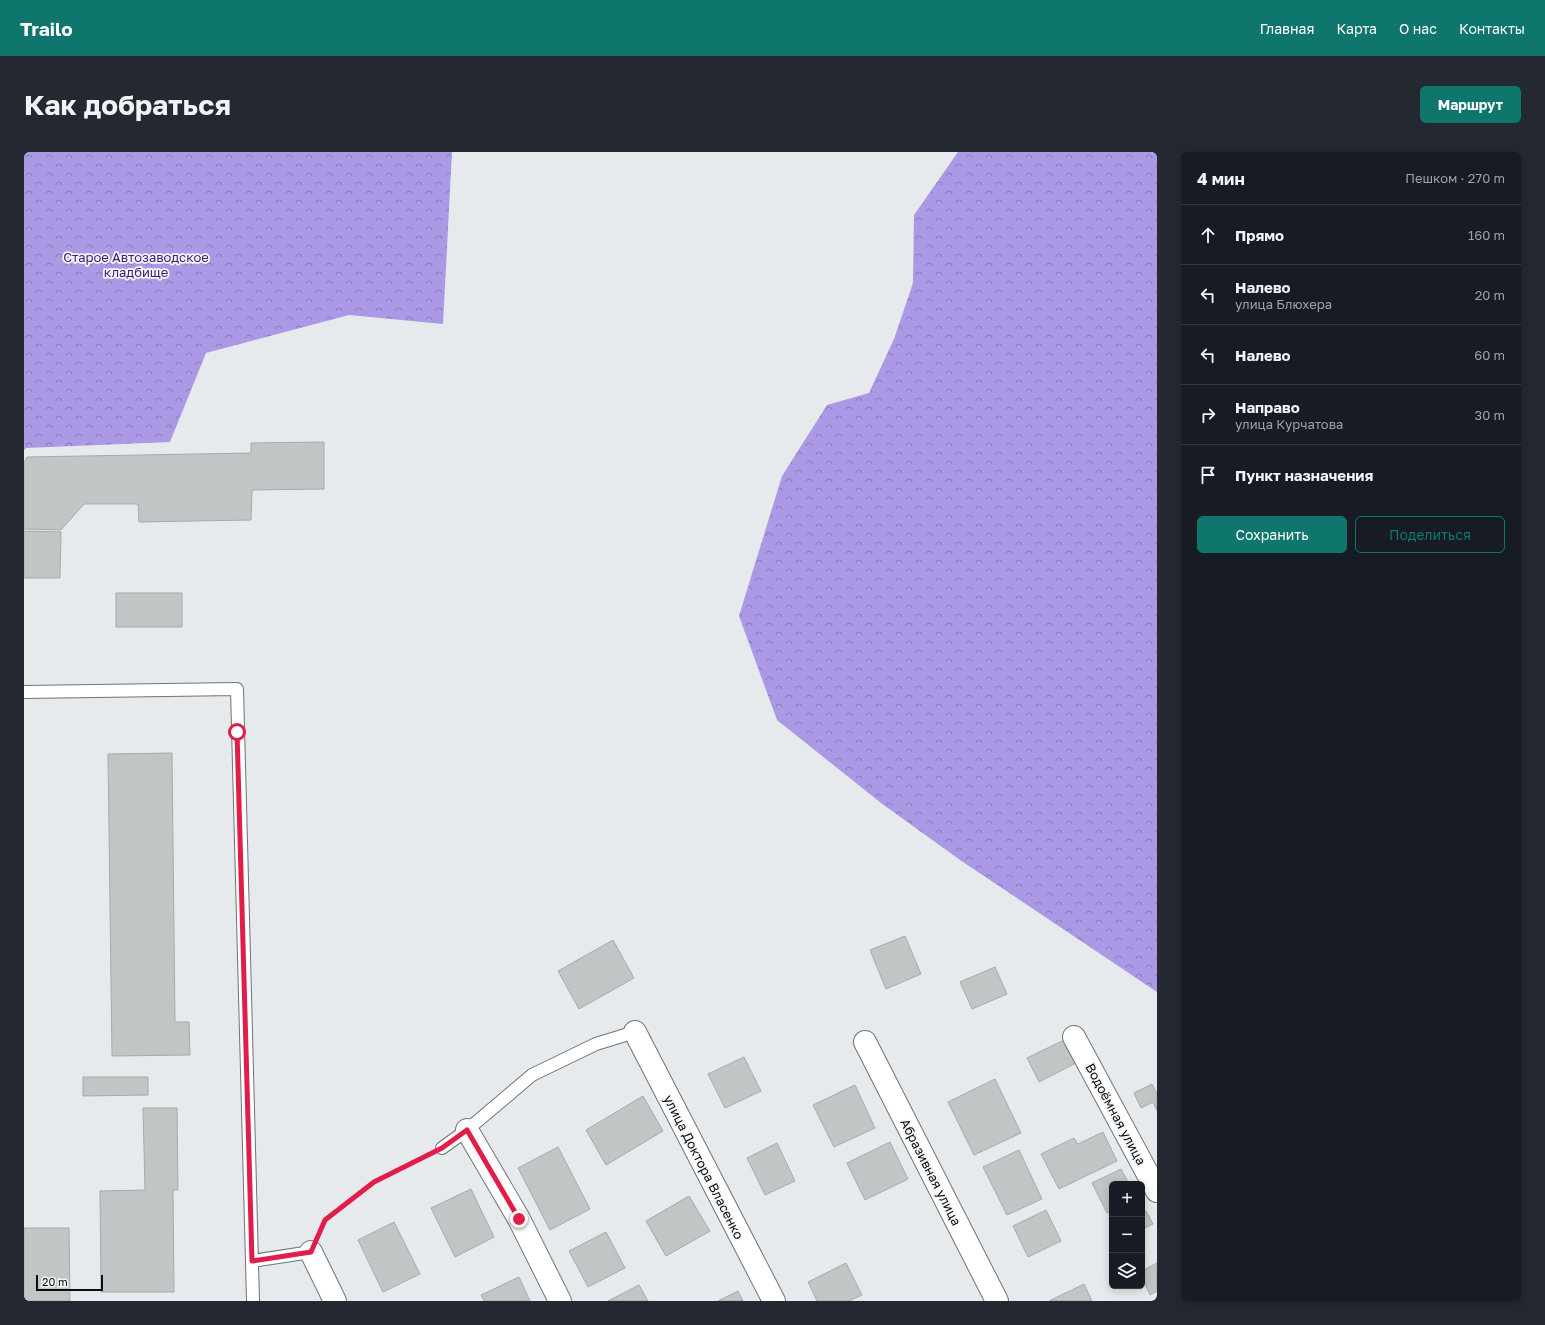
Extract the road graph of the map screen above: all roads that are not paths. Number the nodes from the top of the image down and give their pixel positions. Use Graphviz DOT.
graph roads {
  1 [pos="24,692"];
  2 [pos="635,1032"];
  3 [pos="1074,1037"];
  4 [pos="865,1042"];
  5 [pos="467,1130"];
  6 [pos="442,1148"];
  7 [pos="1157,1191"];
  8 [pos="311,1252"];
  9 [pos="252,1261"];
  10 [pos="253,1301"];
  11 [pos="335,1301"];
  12 [pos="560,1301"];
  13 [pos="774,1301"];
  14 [pos="997,1301"];
  1 -- 9 [label="lane"];
  2 -- 5 [label="lane"];
  2 -- 13 [label="street, улица Доктора Власенко"];
  3 -- 7 [label="street, Водоёмная улица"];
  4 -- 14 [label="street, Абразивная улица"];
  5 -- 6 [label="lane"];
  5 -- 12 [label="street"];
  8 -- 9 [label="lane"];
  8 -- 11 [label="street"];
  9 -- 10 [label="lane"];
}
